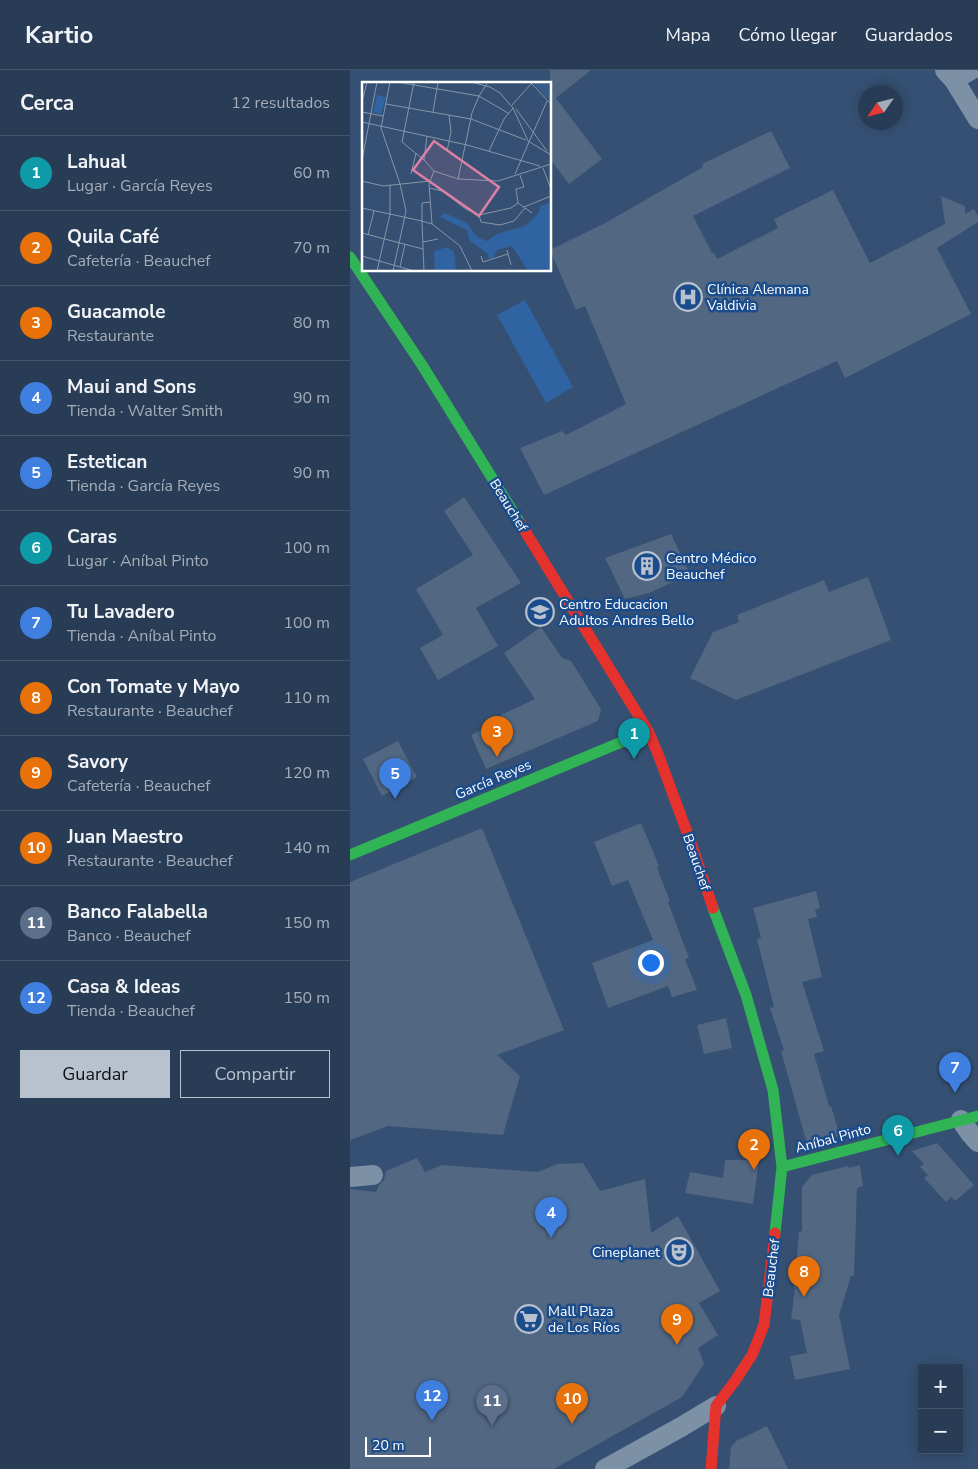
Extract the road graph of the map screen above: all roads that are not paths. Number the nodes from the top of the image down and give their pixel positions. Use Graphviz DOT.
graph roads {
  1 [pos="957,73"];
  2 [pos="978,119"];
  3 [pos="350,256"];
  4 [pos="648,731"];
  5 [pos="350,855"];
  6 [pos="970,1118"];
  7 [pos="978,1142"];
  8 [pos="782,1167"];
  9 [pos="373,1175"];
  10 [pos="350,1176"];
  11 [pos="716,1406"];
  12 [pos="605,1469"];
  13 [pos="711,1469"];
  1 -- 2 [label="street"];
  3 -- 4 [label="main road, Beauchef"];
  4 -- 5 [label="main road, García Reyes"];
  4 -- 8 [label="main road, Beauchef"];
  6 -- 7 [label="street"];
  6 -- 8 [label="main road, Aníbal Pinto"];
  8 -- 11 [label="main road, Beauchef"];
  9 -- 10 [label="street"];
  11 -- 12 [label="street, Beauchef"];
  11 -- 13 [label="main road"];
}
